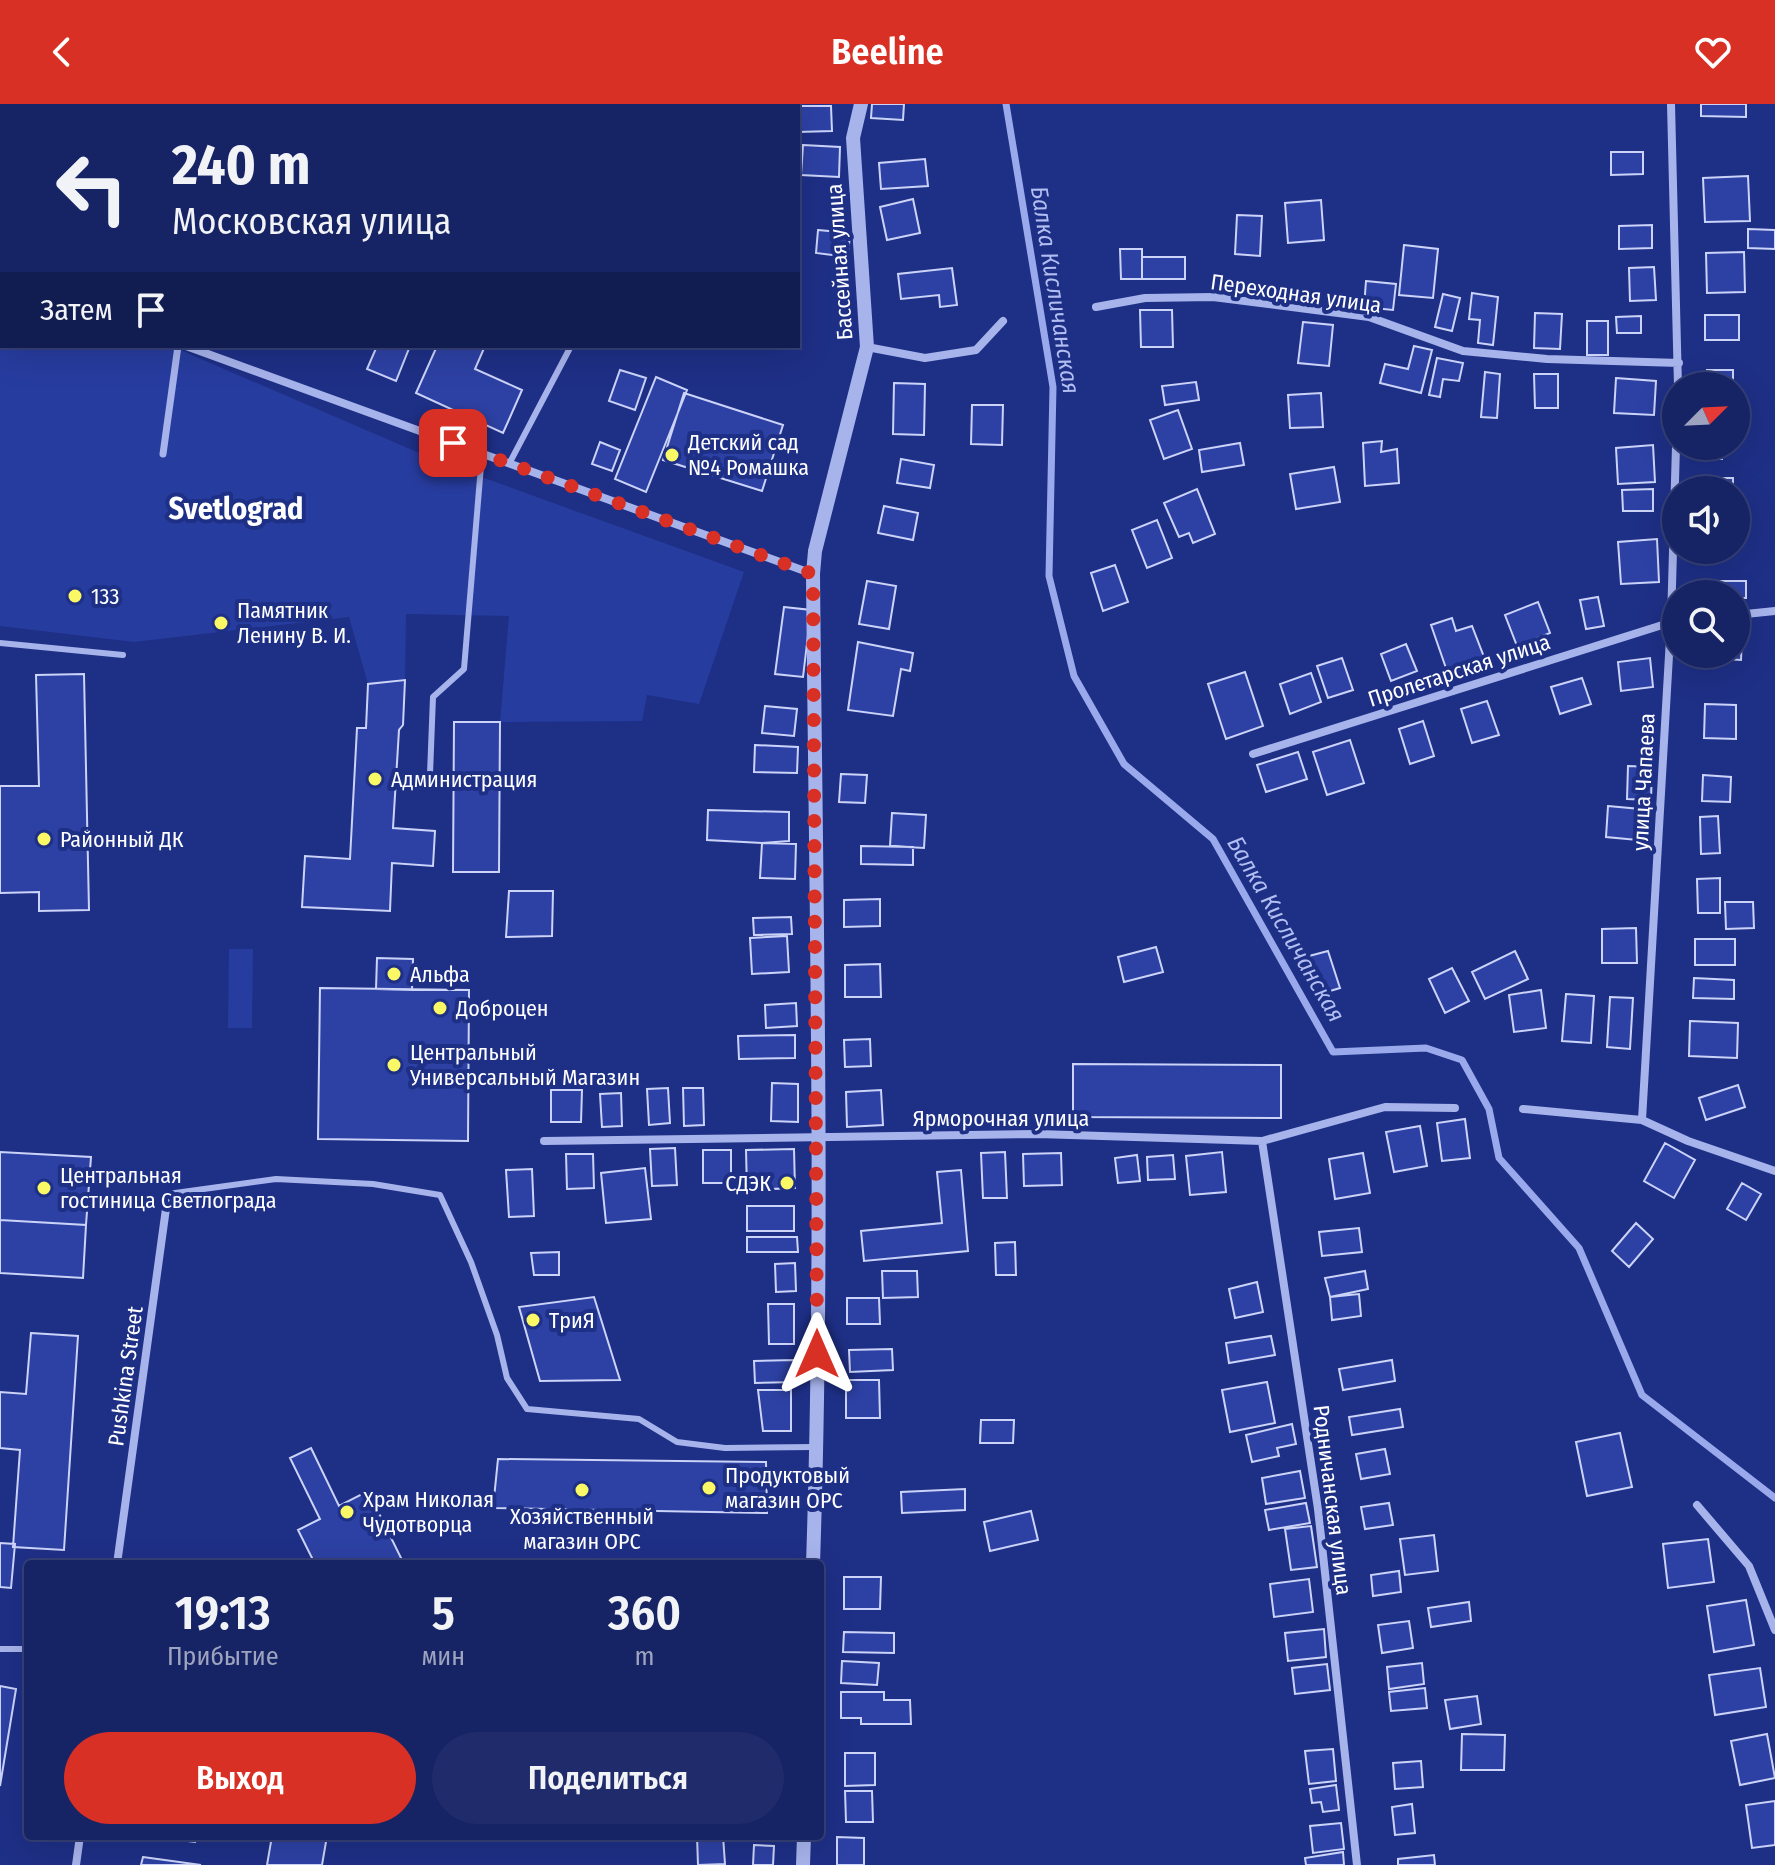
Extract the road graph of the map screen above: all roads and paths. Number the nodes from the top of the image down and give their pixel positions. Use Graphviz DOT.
graph roads {
  1 [pos="861,104"];
  2 [pos="1671,104"];
  3 [pos="1096,307"];
  4 [pos="1003,321"];
  5 [pos="867,347"];
  6 [pos="178,348"];
  7 [pos="191,348"];
  8 [pos="570,348"];
  9 [pos="1679,363"];
  10 [pos="1679,372"];
  11 [pos="163,454"];
  12 [pos="482,454"];
  13 [pos="1676,460"];
  14 [pos="509,464"];
  15 [pos="813,574"];
  16 [pos="1674,580"];
  17 [pos="1775,611"];
  18 [pos="1750,614"];
  19 [pos="1662,624"];
  20 [pos="0,643"];
  21 [pos="123,655"];
  22 [pos="1670,668"];
  23 [pos="1253,754"];
  24 [pos="430,774"];
  25 [pos="1455,1108"];
  26 [pos="1523,1109"];
  27 [pos="1642,1120"];
  28 [pos="817,1138"];
  29 [pos="544,1141"];
  30 [pos="1262,1141"];
  31 [pos="1775,1171"];
  32 [pos="168,1194"];
  33 [pos="817,1447"];
  34 [pos="1697,1505"];
  35 [pos="118,1560"];
  36 [pos="813,1560"];
  37 [pos="1775,1630"];
  38 [pos="0,1649"];
  39 [pos="24,1649"];
  40 [pos="79,1840"];
  41 [pos="804,1840"];
  42 [pos="76,1865"];
  43 [pos="803,1865"];
  44 [pos="1357,1865"];
  1 -- 5 [label="street, Бассейная улица"];
  2 -- 9 [label="street"];
  3 -- 9 [label="street, Переходная улица"];
  4 -- 5 [label="street"];
  5 -- 15 [label="street, Бассейная улица"];
  6 -- 11 [label="street"];
  7 -- 12 [label="street"];
  8 -- 14 [label="lane"];
  9 -- 10 [label="street"];
  12 -- 14 [label="street"];
  12 -- 24 [label="lane"];
  13 -- 16 [label="street, улица Чапаева"];
  14 -- 15 [label="street"];
  15 -- 28 [label="street, Бассейная улица"];
  17 -- 18 [label="street"];
  19 -- 23 [label="street, Пролетарская улица"];
  20 -- 21 [label="lane"];
  22 -- 27 [label="street, улица Чапаева"];
  25 -- 30 [label="street, Ярморочная улица"];
  26 -- 27 [label="street"];
  27 -- 31 [label="street"];
  28 -- 29 [label="street, Ярморочная улица"];
  28 -- 30 [label="street, Ярморочная улица"];
  28 -- 33 [label="street, Бассейная улица"];
  30 -- 44 [label="street, Родничанская улица"];
  32 -- 33 [label="lane"];
  32 -- 35 [label="street, Pushkina Street"];
  33 -- 36 [label="street, Бассейная улица"];
  34 -- 37 [label="street"];
  38 -- 39 [label="lane"];
  40 -- 42 [label="street"];
  41 -- 43 [label="street"];
}
